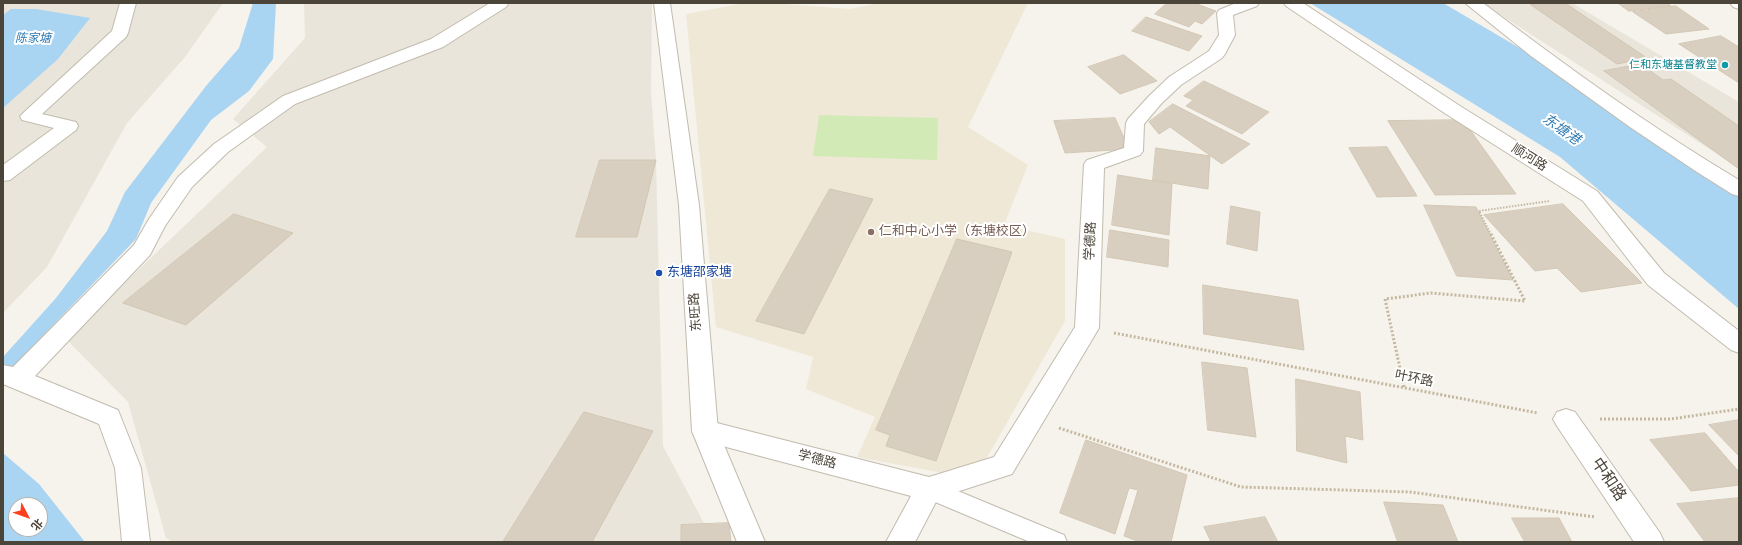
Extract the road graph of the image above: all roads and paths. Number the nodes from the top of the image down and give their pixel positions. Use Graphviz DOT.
graph roads {
  1 [pos="128,3"];
  2 [pos="502,3"];
  3 [pos="662,3"];
  4 [pos="1251,3"];
  5 [pos="1292,3"];
  6 [pos="1473,3"];
  7 [pos="3,175"];
  8 [pos="1739,189"];
  9 [pos="1590,196"];
  10 [pos="1087,328"];
  11 [pos="1739,344"];
  12 [pos="10,377"];
  13 [pos="1404,387"];
  14 [pos="1739,409"];
  15 [pos="1566,418"];
  16 [pos="1030,419"];
  17 [pos="705,431"];
  18 [pos="929,489"];
  19 [pos="1644,532"];
  20 [pos="136,542"];
  21 [pos="751,542"];
  22 [pos="900,542"];
  23 [pos="1056,542"];
  1 -- 7 [label="street"];
  2 -- 12 [label="street"];
  3 -- 17 [label="street, 东旺路"];
  4 -- 10 [label="street, 学德路"];
  5 -- 9 [label="street, 顺河路"];
  6 -- 8 [label="street"];
  9 -- 11 [label="street, 顺河路"];
  9 -- 13 [label="path"];
  10 -- 13 [label="path, 叶环路"];
  10 -- 16 [label="street, 学德路"];
  12 -- 20 [label="street"];
  13 -- 15 [label="path, 叶环路"];
  14 -- 15 [label="path, 叶环路"];
  15 -- 19 [label="street, 中和路"];
  16 -- 18 [label="street, 学德路"];
  16 -- 19 [label="path"];
  17 -- 18 [label="street, 学德路"];
  17 -- 21 [label="street, 东旺路"];
  18 -- 22 [label="street"];
  18 -- 23 [label="lane"];
}
